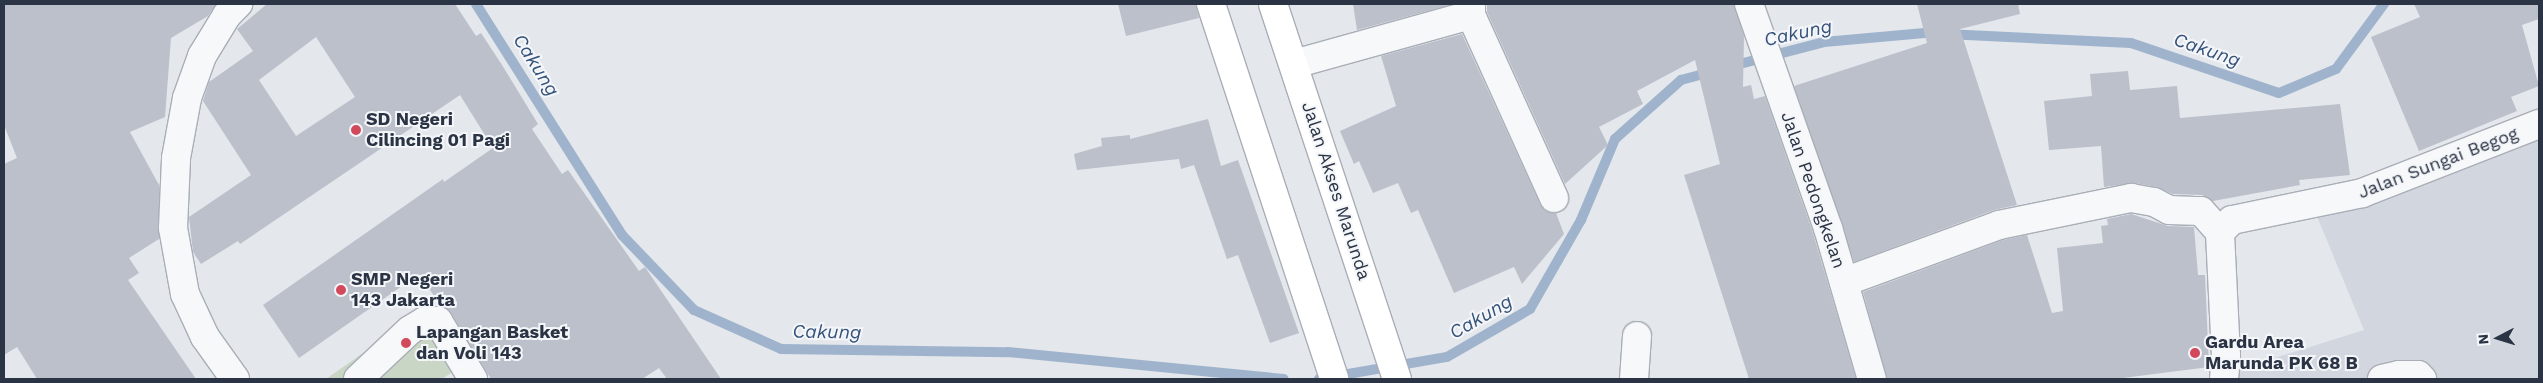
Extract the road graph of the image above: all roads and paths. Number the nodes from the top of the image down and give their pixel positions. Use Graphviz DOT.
graph roads {
  1 [pos="238,4"];
  2 [pos="1211,4"];
  3 [pos="1274,4"];
  4 [pos="1749,4"];
  5 [pos="1471,9"];
  6 [pos="1294,64"];
  7 [pos="2539,124"];
  8 [pos="1554,198"];
  9 [pos="2220,232"];
  10 [pos="1844,282"];
  11 [pos="1637,336"];
  12 [pos="234,379"];
  13 [pos="358,379"];
  14 [pos="473,379"];
  15 [pos="1334,379"];
  16 [pos="1397,379"];
  17 [pos="1634,379"];
  18 [pos="1872,379"];
  19 [pos="2224,379"];
  20 [pos="2382,379"];
  21 [pos="2422,379"];
  1 -- 12 [label="street"];
  2 -- 15 [label="main road"];
  3 -- 6 [label="main road, Jalan Akses Marunda"];
  4 -- 10 [label="street, Jalan Pedongkelan"];
  5 -- 6 [label="street"];
  5 -- 8 [label="street"];
  6 -- 16 [label="main road, Jalan Akses Marunda"];
  7 -- 9 [label="street, Jalan Sungai Begog"];
  9 -- 10 [label="street"];
  9 -- 19 [label="street"];
  10 -- 18 [label="street, Jalan Pedongkelan"];
  11 -- 17 [label="street"];
  13 -- 14 [label="street"];
  20 -- 21 [label="street"];
}
